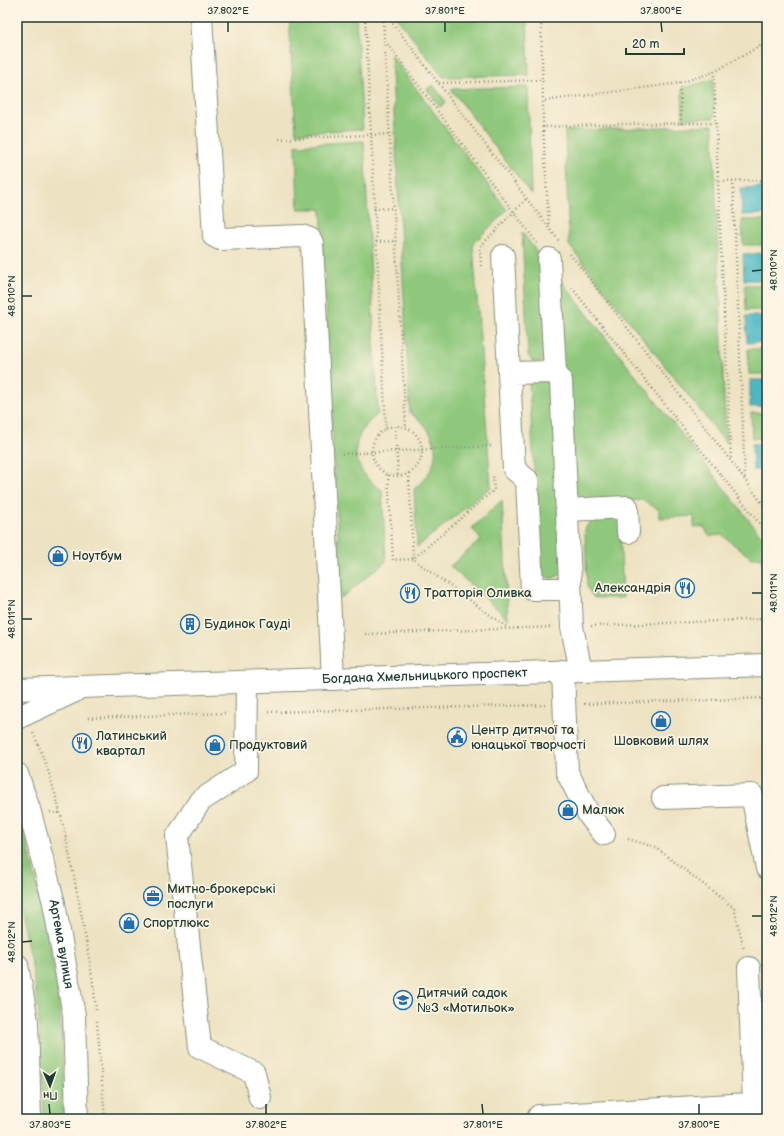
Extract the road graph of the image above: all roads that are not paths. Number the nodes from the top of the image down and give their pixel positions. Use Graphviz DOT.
graph roads {
  1 [pos="201,17"];
  2 [pos="561,253"];
  3 [pos="503,256"];
  4 [pos="555,372"];
  5 [pos="509,373"];
  6 [pos="566,510"];
  7 [pos="628,532"];
  8 [pos="570,589"];
  9 [pos="767,665"];
  10 [pos="572,671"];
  11 [pos="333,679"];
  12 [pos="247,682"];
  13 [pos="83,687"];
  14 [pos="17,689"];
  15 [pos="17,718"];
  16 [pos="18,781"];
  17 [pos="663,798"];
  18 [pos="604,834"];
  19 [pos="767,868"];
  20 [pos="17,965"];
  21 [pos="749,970"];
  22 [pos="260,1098"];
  23 [pos="761,1104"];
  24 [pos="733,1112"];
  25 [pos="539,1116"];
  26 [pos="30,1119"];
  27 [pos="77,1119"];
  1 -- 11 [label="main road"];
  2 -- 4 [label="main road"];
  3 -- 5 [label="main road"];
  4 -- 5 [label="main road"];
  4 -- 6 [label="main road"];
  5 -- 8 [label="main road"];
  6 -- 7 [label="main road"];
  6 -- 8 [label="main road"];
  8 -- 10 [label="main road"];
  9 -- 10 [label="main road, Богдана Хмельницького проспект"];
  10 -- 11 [label="main road, Богдана Хмельницького проспект"];
  10 -- 18 [label="main road"];
  11 -- 12 [label="main road, Богдана Хмельницького проспект"];
  12 -- 13 [label="main road, Богдана Хмельницького проспект"];
  12 -- 22 [label="main road"];
  13 -- 14 [label="main road, Богдана Хмельницького проспект"];
  13 -- 15 [label="main road, Богдана Хмельницького проспект"];
  16 -- 27 [label="main road, Артема вулиця"];
  17 -- 19 [label="main road"];
  20 -- 26 [label="main road"];
  21 -- 23 [label="main road"];
  23 -- 24 [label="main road"];
  24 -- 25 [label="main road"];
}
